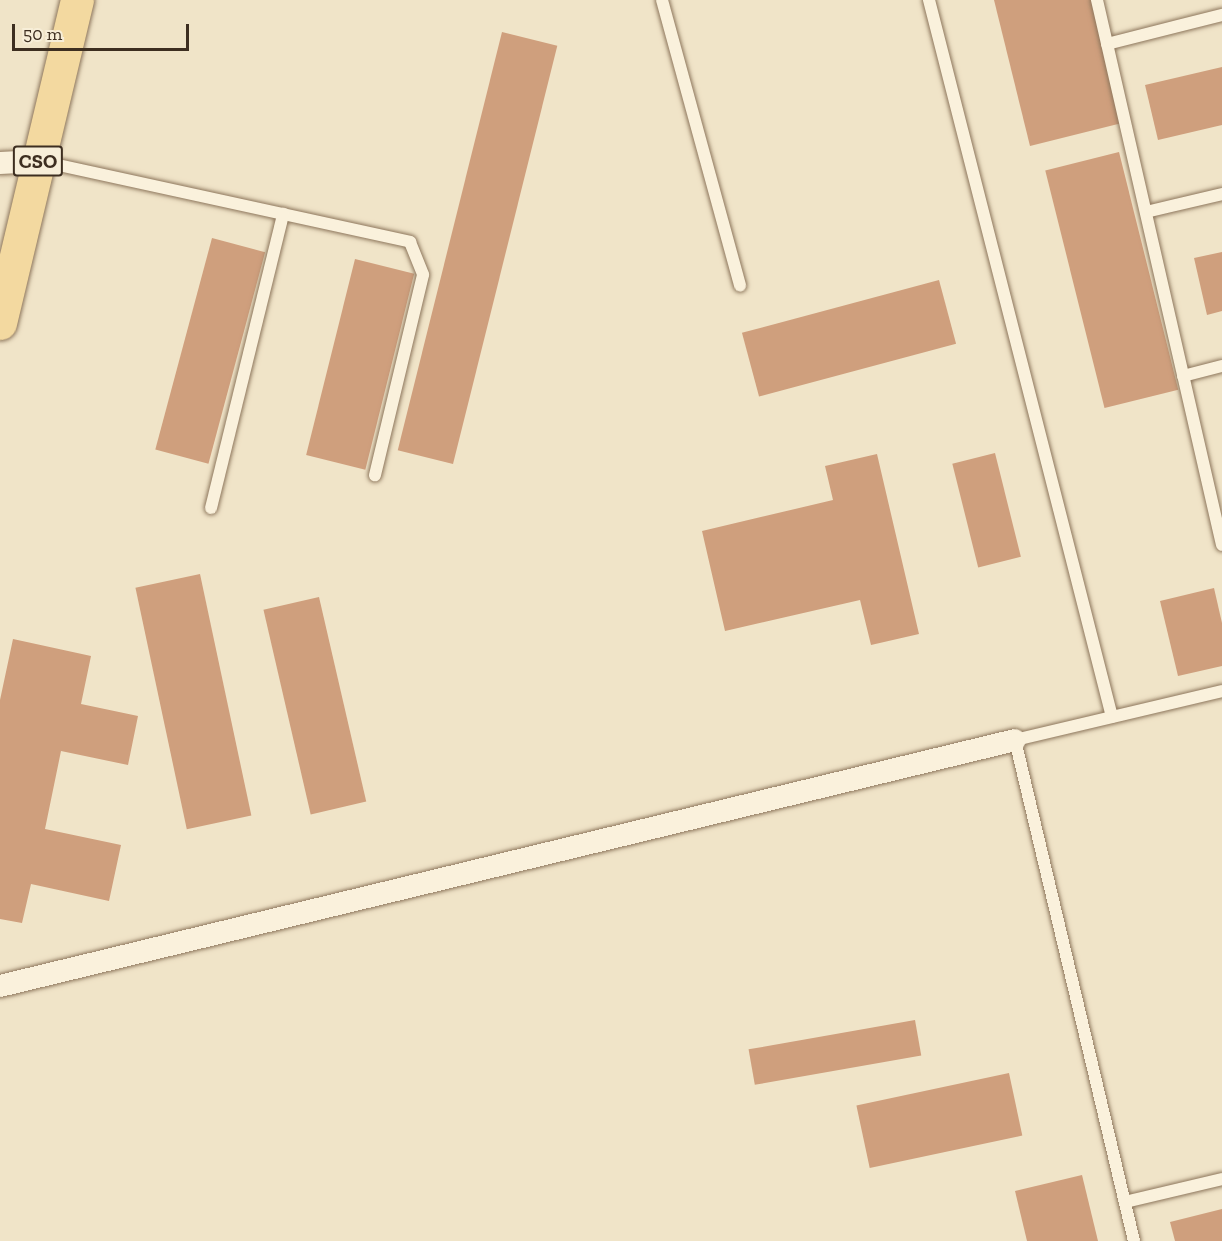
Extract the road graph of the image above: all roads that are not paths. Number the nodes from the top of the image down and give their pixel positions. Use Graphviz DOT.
graph roads {
  1 [pos="77,0"];
  2 [pos="662,0"];
  3 [pos="929,0"];
  4 [pos="1097,0"];
  5 [pos="1222,15"];
  6 [pos="1107,44"];
  7 [pos="39,161"];
  8 [pos="0,163"];
  9 [pos="1222,194"];
  10 [pos="1146,212"];
  11 [pos="283,214"];
  12 [pos="740,286"];
  13 [pos="0,322"];
  14 [pos="1222,366"];
  15 [pos="1183,376"];
  16 [pos="375,475"];
  17 [pos="212,508"];
  18 [pos="1221,538"];
  19 [pos="1222,691"];
  20 [pos="1112,717"];
  21 [pos="1015,741"];
  22 [pos="0,986"];
  23 [pos="1222,1179"];
  24 [pos="1125,1202"];
  25 [pos="1134,1241"];
  1 -- 7 [label="main road, CSO"];
  2 -- 12 [label="lane"];
  3 -- 20 [label="lane"];
  4 -- 6 [label="lane"];
  5 -- 6 [label="lane"];
  6 -- 10 [label="lane"];
  7 -- 8 [label="street"];
  7 -- 11 [label="lane"];
  7 -- 13 [label="main road, CSO"];
  9 -- 10 [label="lane"];
  10 -- 15 [label="lane"];
  11 -- 16 [label="lane"];
  11 -- 17 [label="lane"];
  14 -- 15 [label="lane"];
  15 -- 18 [label="lane"];
  19 -- 20 [label="lane"];
  20 -- 21 [label="lane"];
  21 -- 22 [label="street"];
  21 -- 24 [label="lane"];
  23 -- 24 [label="lane"];
  24 -- 25 [label="lane"];
}
